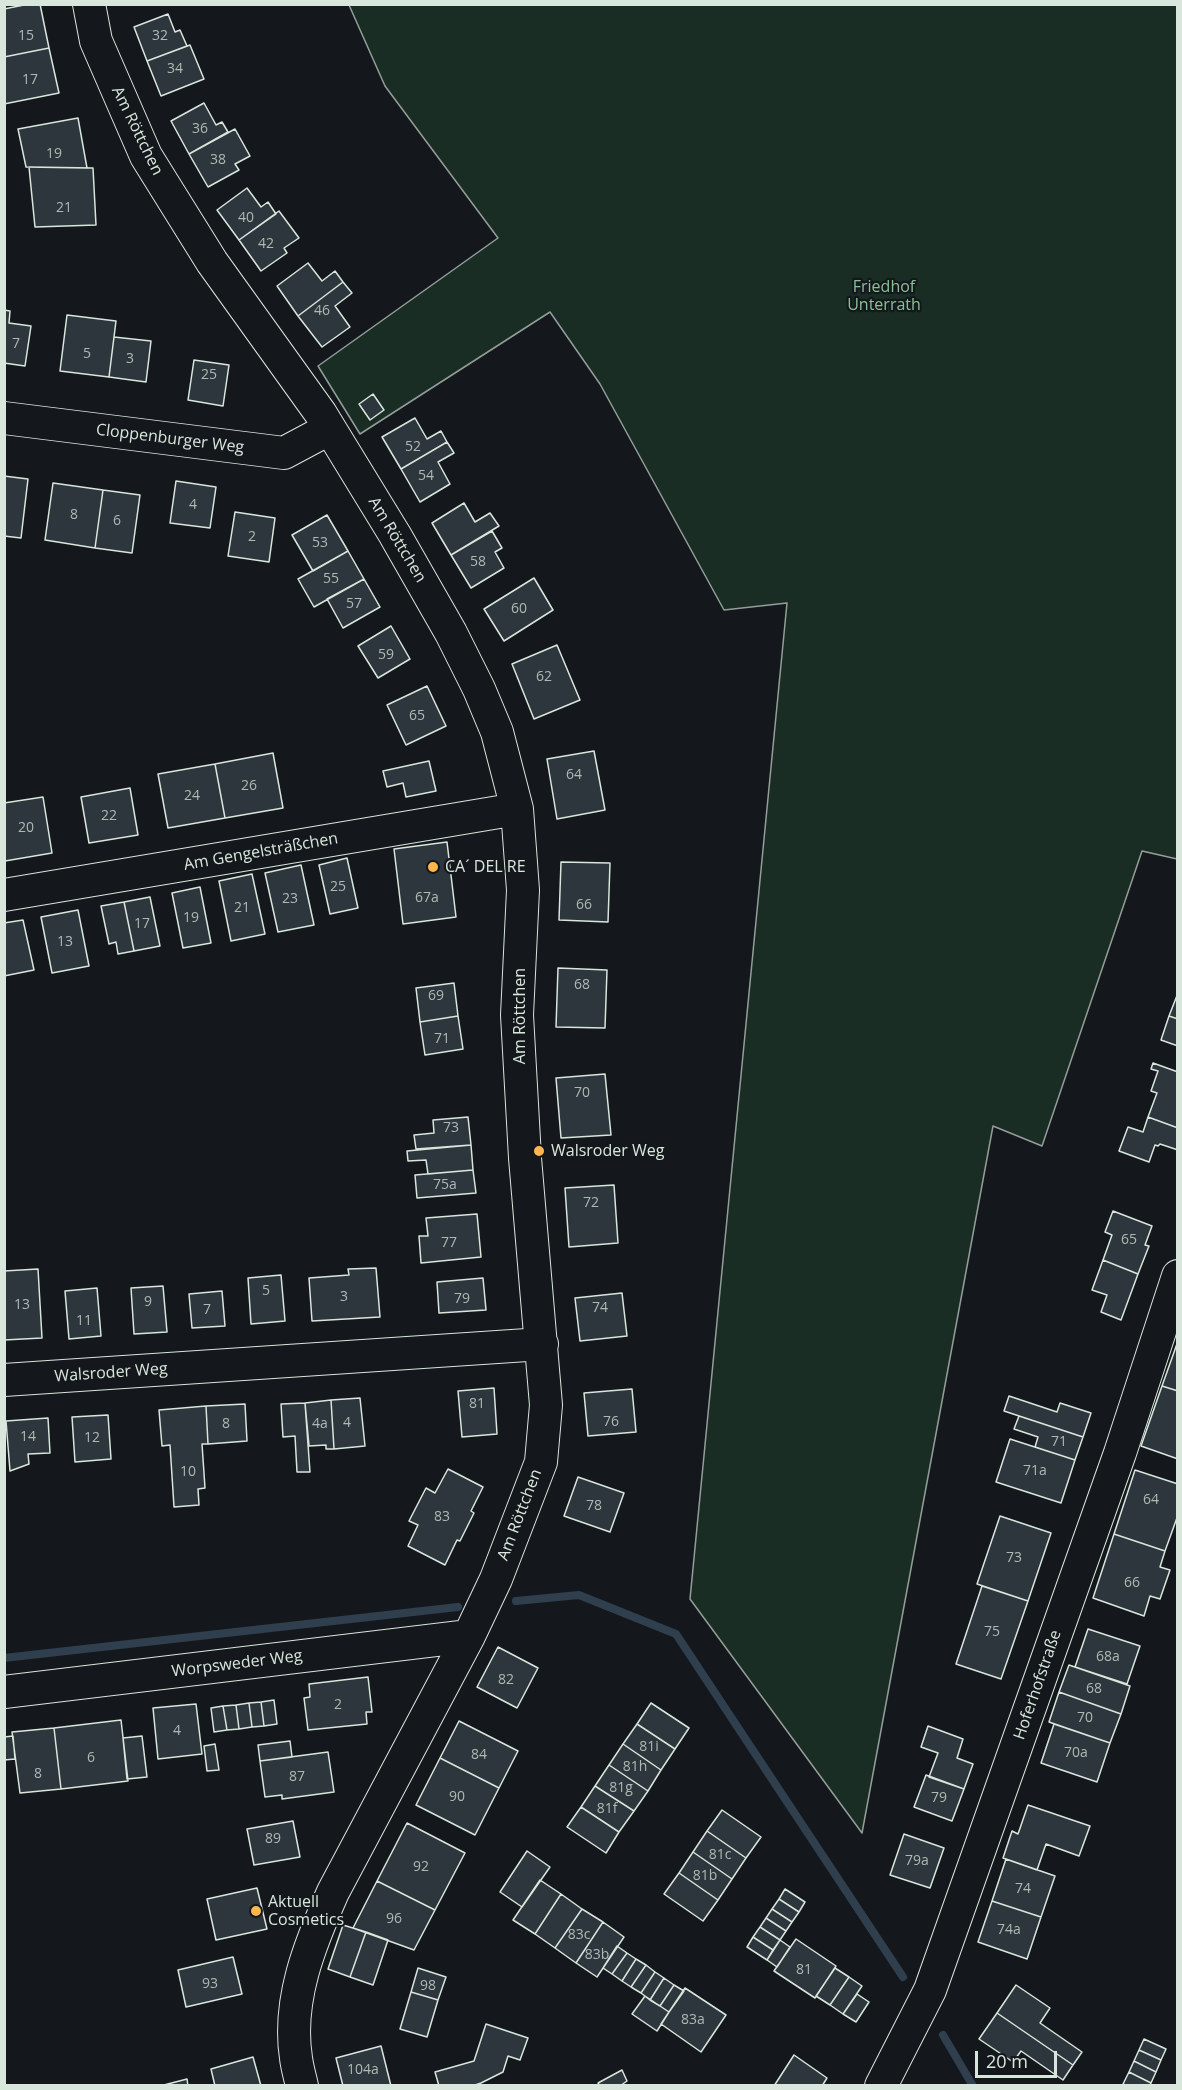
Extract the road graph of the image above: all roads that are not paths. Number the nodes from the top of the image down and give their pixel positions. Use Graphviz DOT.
graph roads {
  1 [pos="89,4"];
  2 [pos="4,418"];
  3 [pos="329,429"];
  4 [pos="517,808"];
  5 [pos="4,895"];
  6 [pos="1178,1276"];
  7 [pos="542,1344"];
  8 [pos="4,1380"];
  9 [pos="469,1636"];
  10 [pos="4,1692"];
  11 [pos="302,2085"];
  12 [pos="881,2085"];
  1 -- 3 [label="street, Am Röttchen"];
  2 -- 3 [label="street, Cloppenburger Weg"];
  3 -- 4 [label="street, Am Röttchen"];
  4 -- 5 [label="street, Am Gengelsträßchen"];
  4 -- 7 [label="street, Am Röttchen"];
  6 -- 12 [label="street, Hoferhofstraße"];
  7 -- 8 [label="street, Walsroder Weg"];
  7 -- 9 [label="street, Am Röttchen"];
  9 -- 10 [label="street, Worpsweder Weg"];
  9 -- 11 [label="street, Am Röttchen"];
}
